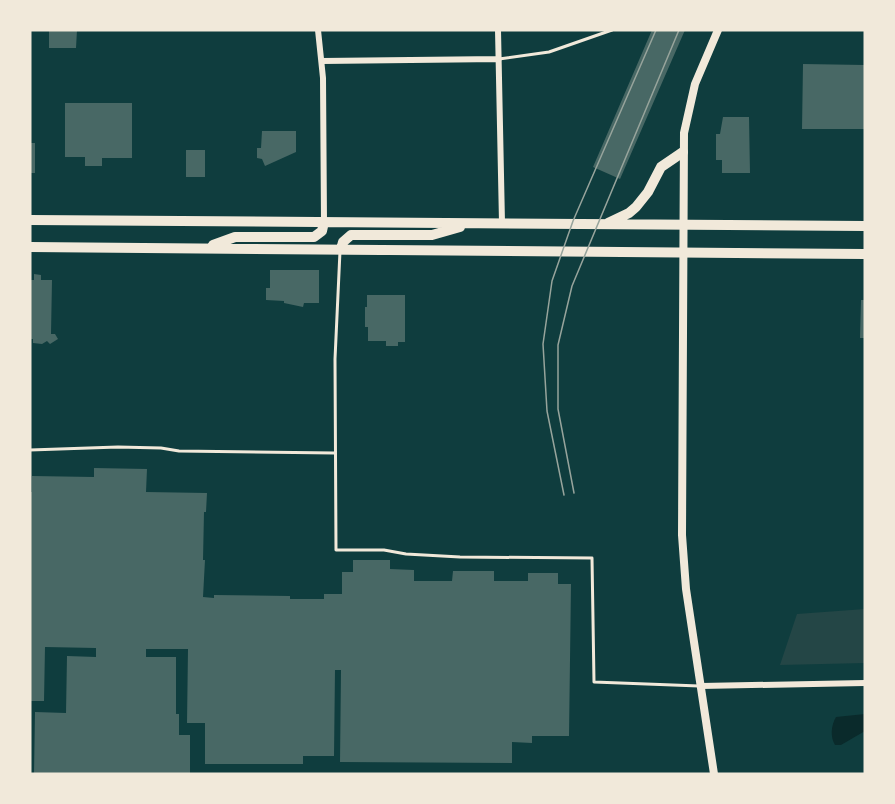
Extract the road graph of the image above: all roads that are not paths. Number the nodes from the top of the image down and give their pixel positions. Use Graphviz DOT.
graph roads {
  1 [pos="318,30"];
  2 [pos="498,30"];
  3 [pos="612,30"];
  4 [pos="718,30"];
  5 [pos="499,59"];
  6 [pos="322,62"];
  7 [pos="683,152"];
  8 [pos="30,220"];
  9 [pos="324,222"];
  10 [pos="471,223"];
  11 [pos="502,223"];
  12 [pos="605,224"];
  13 [pos="684,225"];
  14 [pos="865,226"];
  15 [pos="30,247"];
  16 [pos="204,248"];
  17 [pos="341,249"];
  18 [pos="684,253"];
  19 [pos="865,254"];
  20 [pos="30,450"];
  21 [pos="335,453"];
  22 [pos="865,683"];
  23 [pos="701,686"];
  24 [pos="714,774"];
  1 -- 6 [label="street"];
  2 -- 5 [label="street"];
  3 -- 5 [label="lane"];
  4 -- 7 [label="street"];
  5 -- 6 [label="street"];
  5 -- 11 [label="street"];
  6 -- 9 [label="street"];
  7 -- 12 [label="main road"];
  7 -- 13 [label="street"];
  8 -- 9 [label="main road"];
  9 -- 10 [label="main road"];
  9 -- 16 [label="main road"];
  10 -- 11 [label="main road"];
  10 -- 17 [label="main road"];
  11 -- 12 [label="main road"];
  12 -- 13 [label="main road"];
  13 -- 14 [label="main road"];
  13 -- 18 [label="street"];
  15 -- 16 [label="main road"];
  16 -- 17 [label="main road"];
  17 -- 18 [label="main road"];
  17 -- 21 [label="lane"];
  18 -- 19 [label="main road"];
  18 -- 23 [label="street"];
  20 -- 21 [label="lane"];
  21 -- 23 [label="lane"];
  22 -- 23 [label="street"];
  23 -- 24 [label="street"];
}
